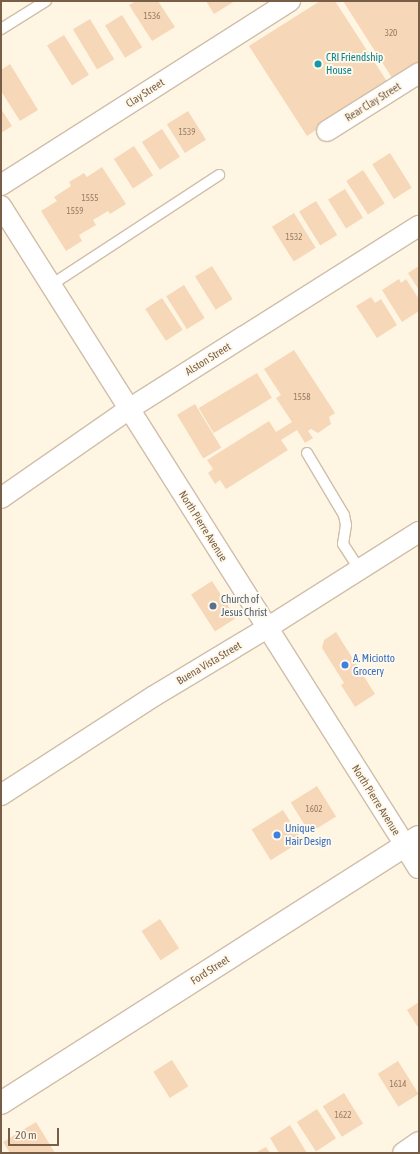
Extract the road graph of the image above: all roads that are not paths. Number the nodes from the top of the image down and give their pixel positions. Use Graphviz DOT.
graph roads {
  1 [pos="46,1"];
  2 [pos="290,1"];
  3 [pos="1,29"];
  4 [pos="419,73"];
  5 [pos="327,131"];
  6 [pos="218,175"];
  7 [pos="1,185"];
  8 [pos="1,206"];
  9 [pos="419,226"];
  10 [pos="51,285"];
  11 [pos="129,409"];
  12 [pos="307,453"];
  13 [pos="1,498"];
  14 [pos="419,532"];
  15 [pos="360,570"];
  16 [pos="267,628"];
  17 [pos="1,795"];
  18 [pos="412,841"];
  19 [pos="419,867"];
  20 [pos="1,1103"];
  21 [pos="419,1142"];
  22 [pos="403,1153"];
  1 -- 3 [label="lane"];
  2 -- 7 [label="street, Clay Street"];
  4 -- 5 [label="street, Rear Clay Street"];
  6 -- 10 [label="lane"];
  8 -- 10 [label="street, North Pierre Avenue"];
  9 -- 11 [label="street, Alston Street"];
  10 -- 11 [label="street, North Pierre Avenue"];
  11 -- 13 [label="street, Alston Street"];
  11 -- 16 [label="street, North Pierre Avenue"];
  12 -- 15 [label="lane"];
  14 -- 15 [label="street, Buena Vista Street"];
  15 -- 16 [label="street, Buena Vista Street"];
  16 -- 17 [label="street, Buena Vista Street"];
  16 -- 18 [label="street, North Pierre Avenue"];
  18 -- 19 [label="main road"];
  18 -- 20 [label="main road, Ford Street"];
  21 -- 22 [label="street"];
}
